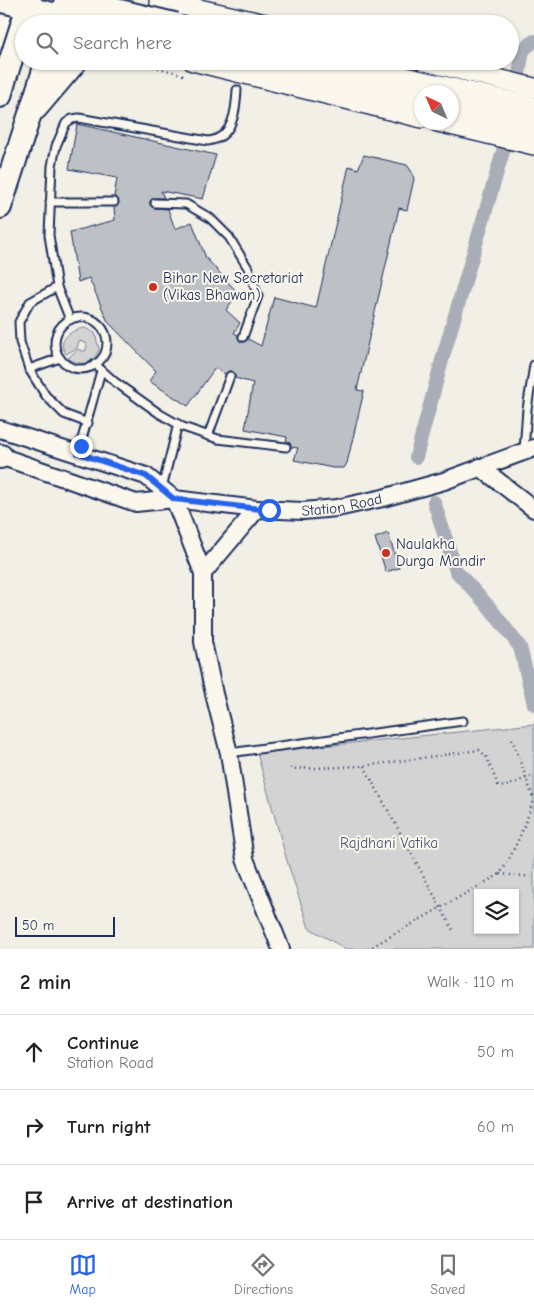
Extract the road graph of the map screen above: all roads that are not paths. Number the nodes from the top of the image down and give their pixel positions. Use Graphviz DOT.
graph roads {
  1 [pos="13,0"];
  2 [pos="30,0"];
  3 [pos="66,0"];
  4 [pos="76,0"];
  5 [pos="116,0"];
  6 [pos="159,0"];
  7 [pos="0,1"];
  8 [pos="25,15"];
  9 [pos="58,15"];
  10 [pos="61,15"];
  11 [pos="108,15"];
  12 [pos="138,15"];
  13 [pos="225,15"];
  14 [pos="0,47"];
  15 [pos="15,48"];
  16 [pos="44,70"];
  17 [pos="68,70"];
  18 [pos="229,70"];
  19 [pos="342,70"];
  20 [pos="342,70"];
  21 [pos="460,70"];
  22 [pos="3,86"];
  23 [pos="534,88"];
  24 [pos="237,90"];
  25 [pos="414,98"];
  26 [pos="534,108"];
  27 [pos="459,110"];
  28 [pos="482,115"];
  29 [pos="29,116"];
  30 [pos="414,116"];
  31 [pos="459,119"];
  32 [pos="531,138"];
  33 [pos="50,202"];
  34 [pos="114,202"];
  35 [pos="155,203"];
  36 [pos="0,207"];
  37 [pos="57,287"];
  38 [pos="70,320"];
  39 [pos="243,337"];
  40 [pos="60,358"];
  41 [pos="95,364"];
  42 [pos="534,365"];
  43 [pos="29,369"];
  44 [pos="101,370"];
  45 [pos="230,376"];
  46 [pos="88,423"];
  47 [pos="178,424"];
  48 [pos="0,429"];
  49 [pos="208,436"];
  50 [pos="286,447"];
  51 [pos="529,450"];
  52 [pos="78,453"];
  53 [pos="0,457"];
  54 [pos="480,468"];
  55 [pos="168,493"];
  56 [pos="534,509"];
  57 [pos="257,510"];
  58 [pos="203,573"];
  59 [pos="463,721"];
  60 [pos="229,753"];
  61 [pos="281,949"];
  1 -- 14 [label="highway"];
  2 -- 8 [label="highway, bridge"];
  3 -- 10 [label="highway, bridge"];
  4 -- 12 [label="main road, bridge"];
  5 -- 11 [label="highway"];
  6 -- 13 [label="main road"];
  7 -- 9 [label="main road, bridge"];
  15 -- 22 [label="highway, bridge"];
  16 -- 29 [label="highway"];
  17 -- 29 [label="highway"];
  18 -- 30 [label="main road"];
  19 -- 25 [label="main road"];
  20 -- 28 [label="main road"];
  21 -- 23 [label="main road"];
  24 -- 33 [label="lane"];
  26 -- 28 [label="main road"];
  27 -- 28 [label="main road"];
  28 -- 31 [label="main road"];
  28 -- 32 [label="main road"];
  29 -- 36 [label="highway"];
  33 -- 34 [label="lane"];
  33 -- 37 [label="lane"];
  35 -- 39 [label="lane"];
  37 -- 38 [label="lane"];
  37 -- 43 [label="lane"];
  38 -- 40 [label="lane"];
  38 -- 41 [label="lane"];
  40 -- 41 [label="lane"];
  40 -- 43 [label="lane"];
  41 -- 44 [label="lane"];
  42 -- 51 [label="lane"];
  43 -- 46 [label="lane"];
  44 -- 46 [label="lane"];
  44 -- 47 [label="lane"];
  45 -- 49 [label="lane"];
  46 -- 52 [label="lane"];
  47 -- 49 [label="lane"];
  47 -- 55 [label="lane"];
  48 -- 52 [label="street"];
  49 -- 50 [label="lane"];
  51 -- 54 [label="street, Station Road"];
  52 -- 55 [label="street"];
  53 -- 55 [label="street, Station Road"];
  54 -- 56 [label="street"];
  54 -- 57 [label="street, Station Road"];
  55 -- 57 [label="street, Station Road"];
  55 -- 58 [label="street"];
  57 -- 58 [label="street"];
  58 -- 60 [label="street"];
  59 -- 60 [label="lane"];
  60 -- 61 [label="street"];
}
